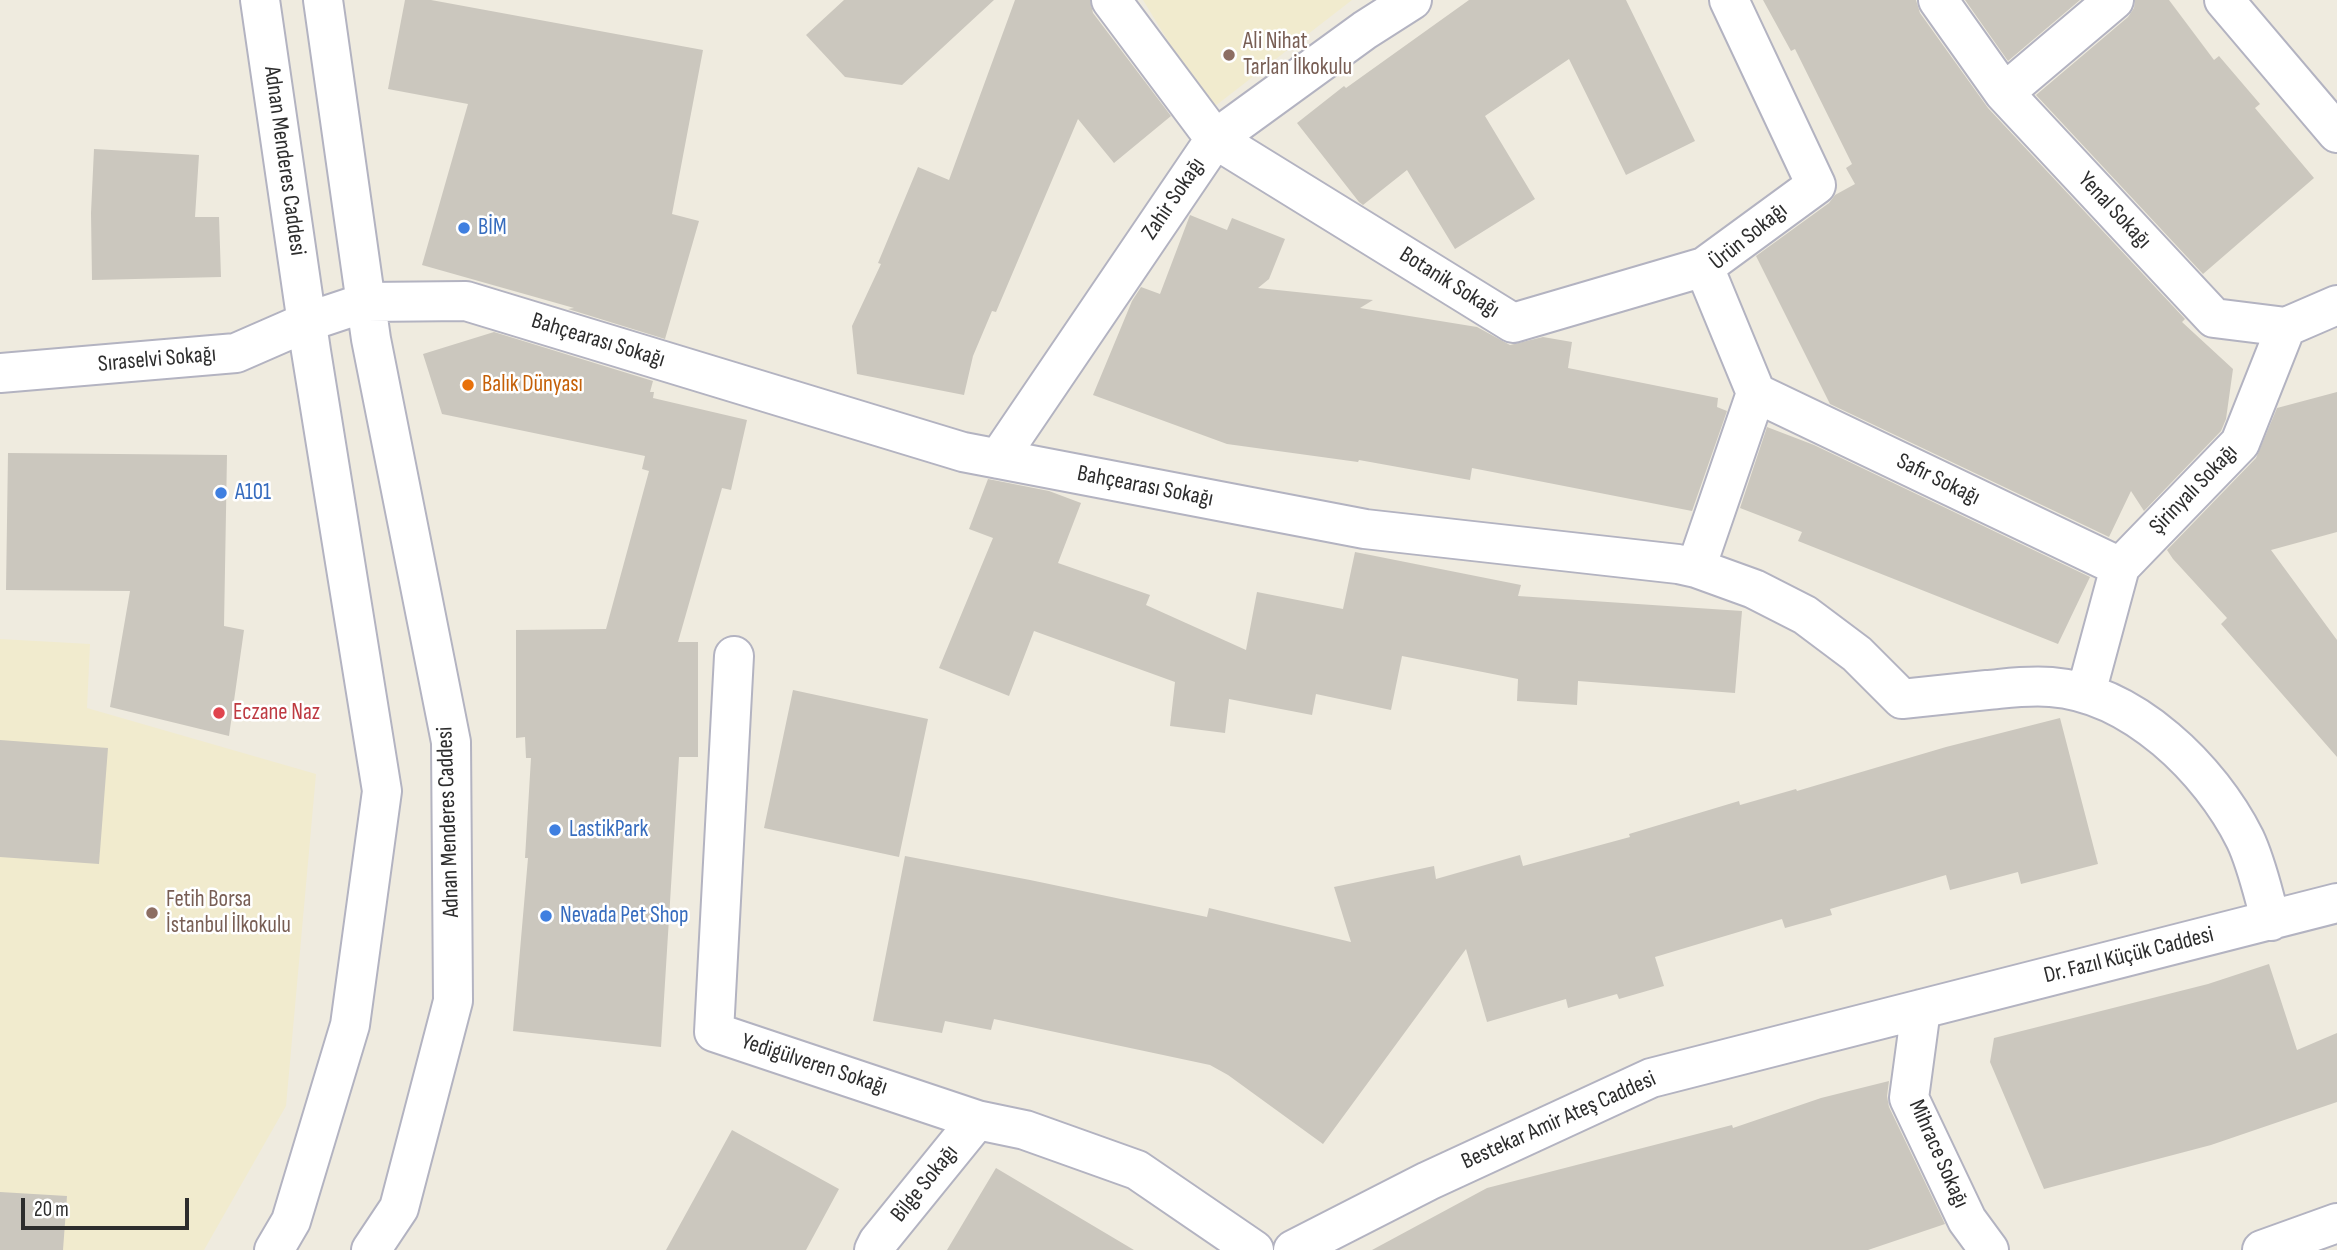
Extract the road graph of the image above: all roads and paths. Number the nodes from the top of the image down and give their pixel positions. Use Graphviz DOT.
graph roads {
  1 [pos="260,0"];
  2 [pos="323,0"];
  3 [pos="1111,0"];
  4 [pos="1412,0"];
  5 [pos="1730,0"];
  6 [pos="1938,0"];
  7 [pos="2114,0"];
  8 [pos="2224,0"];
  9 [pos="2004,93"];
  10 [pos="2337,133"];
  11 [pos="1215,139"];
  12 [pos="1704,267"];
  13 [pos="367,302"];
  14 [pos="2337,305"];
  15 [pos="307,322"];
  16 [pos="2286,327"];
  17 [pos="0,373"];
  18 [pos="1756,393"];
  19 [pos="998,459"];
  20 [pos="2120,567"];
  21 [pos="1696,568"];
  22 [pos="734,656"];
  23 [pos="2085,693"];
  24 [pos="2337,903"];
  25 [pos="2271,920"];
  26 [pos="1921,1009"];
  27 [pos="977,1120"];
  28 [pos="2337,1223"];
  29 [pos="274,1250"];
  30 [pos="371,1250"];
  31 [pos="874,1250"];
  32 [pos="1255,1250"];
  33 [pos="1293,1250"];
  34 [pos="1989,1250"];
  35 [pos="2262,1250"];
  1 -- 15 [label="street, Adnan Menderes Caddesi"];
  2 -- 13 [label="street, Adnan Menderes Caddesi"];
  3 -- 11 [label="street"];
  4 -- 11 [label="street, Zahir Sokağı"];
  5 -- 12 [label="street, Ürün Sokağı"];
  6 -- 9 [label="street, Yenal Sokağı"];
  7 -- 9 [label="street"];
  8 -- 10 [label="street"];
  9 -- 16 [label="street, Yenal Sokağı"];
  11 -- 12 [label="street, Botanik Sokağı"];
  11 -- 19 [label="street, Zahir Sokağı"];
  12 -- 18 [label="street, Ürün Sokağı"];
  13 -- 15 [label="street"];
  13 -- 19 [label="street, Bahçearası Sokağı"];
  13 -- 30 [label="street, Adnan Menderes Caddesi"];
  14 -- 16 [label="street"];
  15 -- 17 [label="street, Sıraselvi Sokağı"];
  15 -- 29 [label="street, Adnan Menderes Caddesi"];
  16 -- 20 [label="street, Şirinyalı Sokağı"];
  18 -- 20 [label="street, Safir Sokağı"];
  18 -- 21 [label="street"];
  19 -- 21 [label="street, Bahçearası Sokağı"];
  20 -- 23 [label="street"];
  21 -- 23 [label="street, Bahçearası Sokağı"];
  22 -- 27 [label="street, Yedigülveren Sokağı"];
  23 -- 25 [label="street"];
  24 -- 25 [label="street, Dr. Fazıl Küçük Caddesi"];
  25 -- 26 [label="street, Dr. Fazıl Küçük Caddesi"];
  26 -- 33 [label="street, Bestekar Amir Ateş Caddesi"];
  26 -- 34 [label="street, Mihrace Sokağı"];
  27 -- 31 [label="street, Bilge Sokağı"];
  27 -- 32 [label="street, Yedigülveren Sokağı"];
  28 -- 35 [label="street"];
}
